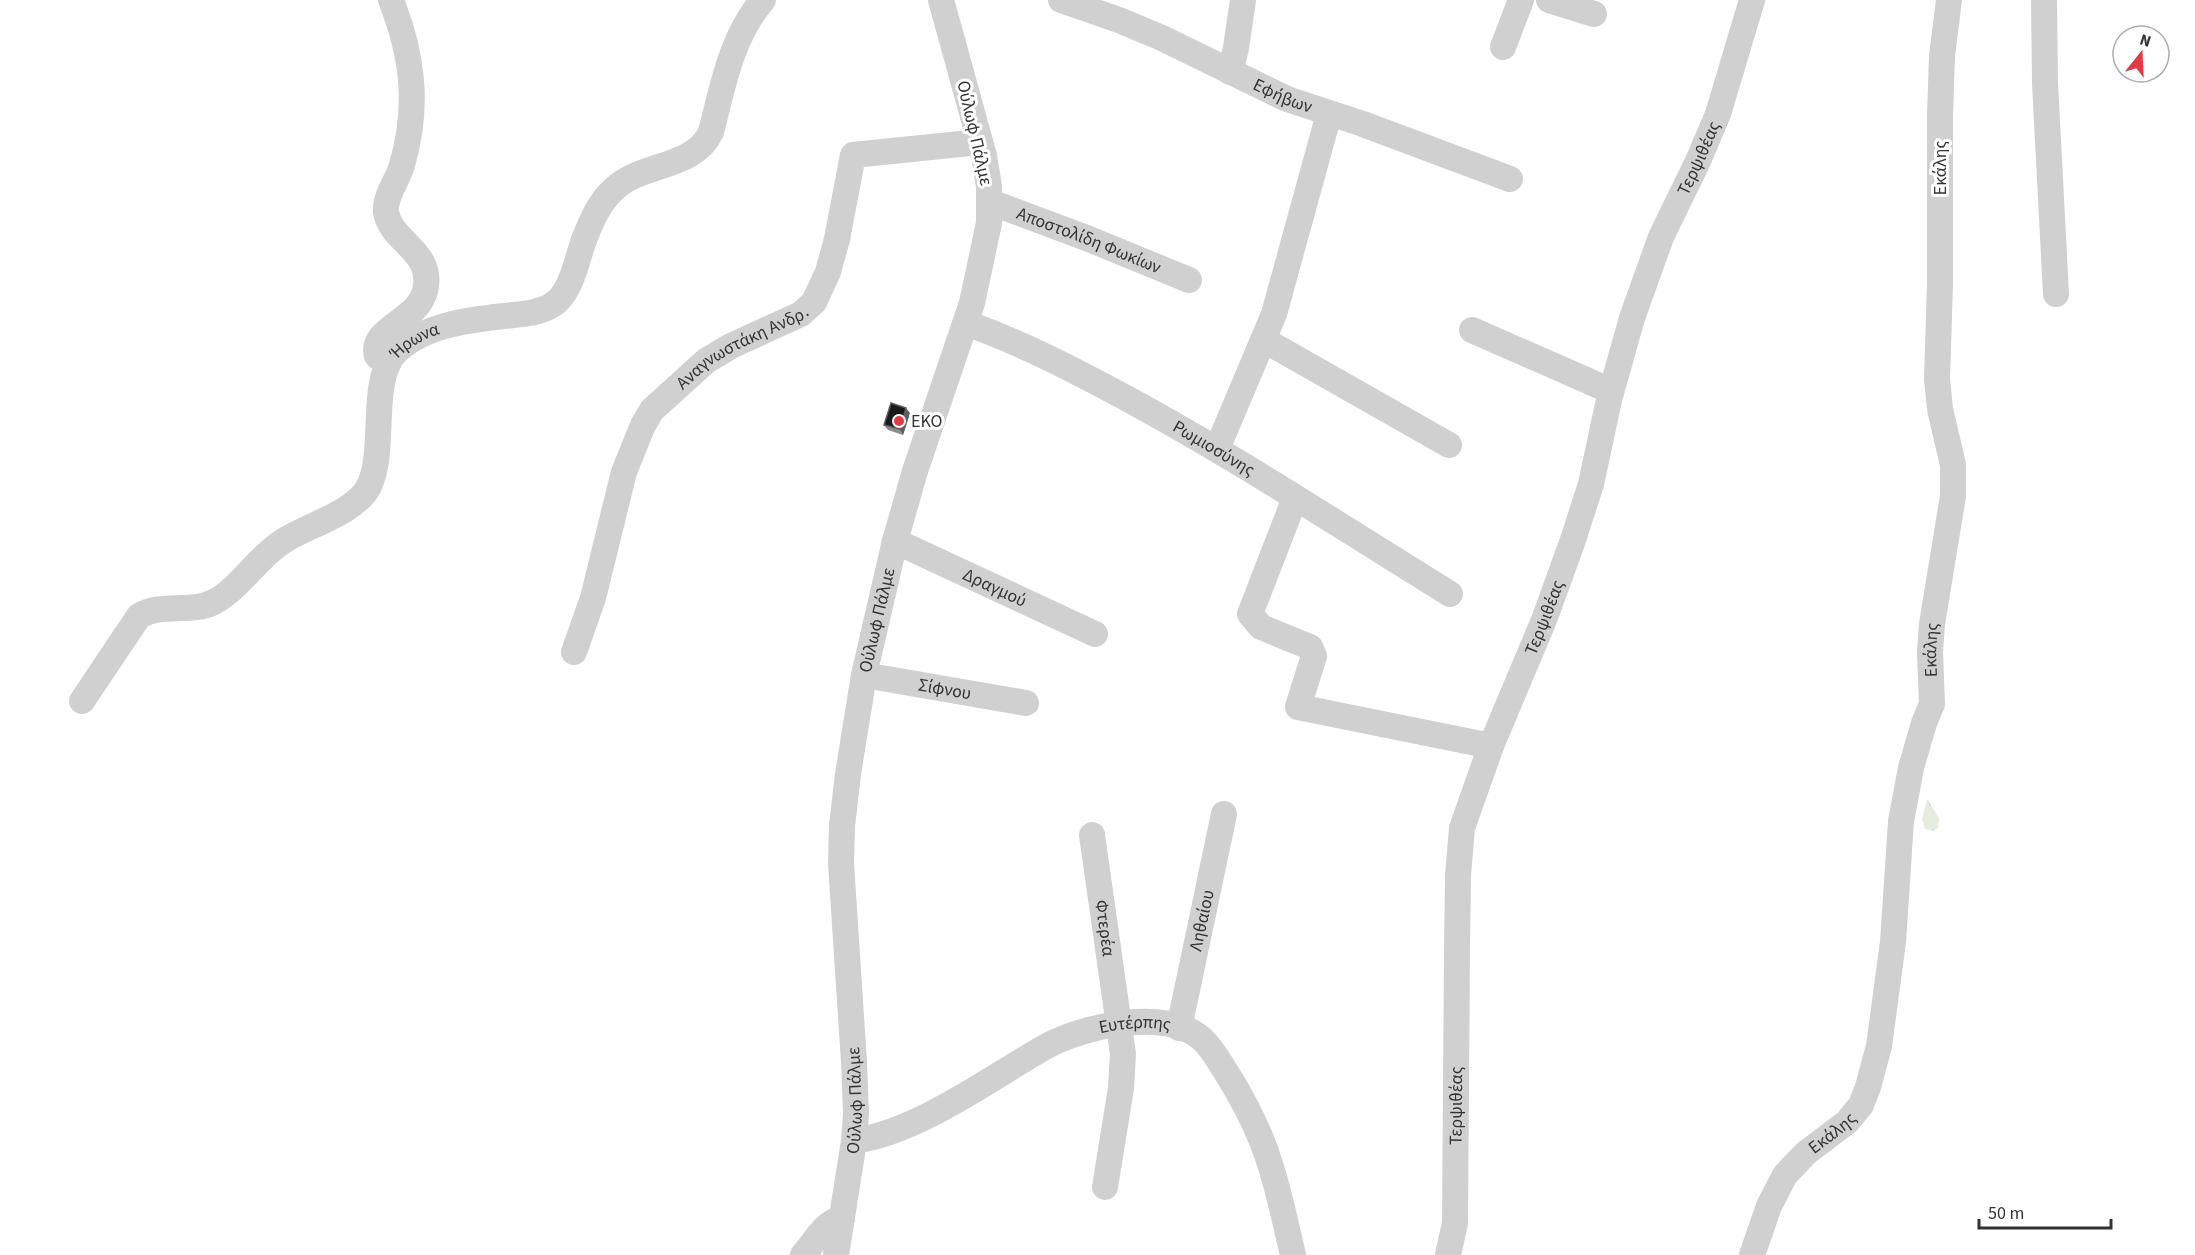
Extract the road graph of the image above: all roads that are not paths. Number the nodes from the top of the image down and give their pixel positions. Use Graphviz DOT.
graph roads {
  1 [pos="391,0"];
  2 [pos="763,0"];
  3 [pos="941,0"];
  4 [pos="1061,0"];
  5 [pos="1243,0"];
  6 [pos="1521,0"];
  7 [pos="1549,0"];
  8 [pos="1752,0"];
  9 [pos="1949,0"];
  10 [pos="2044,0"];
  11 [pos="1594,14"];
  12 [pos="1503,47"];
  13 [pos="1230,72"];
  14 [pos="1329,114"];
  15 [pos="980,142"];
  16 [pos="1510,180"];
  17 [pos="990,202"];
  18 [pos="1189,280"];
  19 [pos="2056,294"];
  20 [pos="966,323"];
  21 [pos="1472,330"];
  22 [pos="1264,340"];
  23 [pos="388,364"];
  24 [pos="1611,391"];
  25 [pos="1449,445"];
  26 [pos="1217,448"];
  27 [pos="1296,498"];
  28 [pos="895,541"];
  29 [pos="1450,594"];
  30 [pos="1095,634"];
  31 [pos="574,652"];
  32 [pos="864,675"];
  33 [pos="82,701"];
  34 [pos="1026,703"];
  35 [pos="1491,746"];
  36 [pos="1224,814"];
  37 [pos="1092,835"];
  38 [pos="1119,1023"];
  39 [pos="1179,1028"];
  40 [pos="854,1141"];
  41 [pos="1106,1186"];
  42 [pos="842,1218"];
  43 [pos="802,1255"];
  44 [pos="836,1255"];
  45 [pos="1293,1255"];
  46 [pos="1448,1255"];
  47 [pos="1752,1255"];
  1 -- 23 [label="street"];
  2 -- 23 [label="street, Ήρωνα"];
  3 -- 15 [label="street, Ούλωφ Πάλμε"];
  4 -- 13 [label="street, Εφήβων"];
  5 -- 13 [label="street"];
  6 -- 12 [label="street"];
  7 -- 11 [label="street"];
  8 -- 24 [label="street, Τερψιθέας"];
  9 -- 47 [label="street, Εκάλης"];
  10 -- 19 [label="street"];
  13 -- 14 [label="street, Εφήβων"];
  14 -- 16 [label="street, Εφήβων"];
  14 -- 22 [label="street"];
  15 -- 17 [label="street, Ούλωφ Πάλμε"];
  15 -- 31 [label="street, Αναγνωστάκη Ανδρ."];
  17 -- 18 [label="street, Αποστολίδη Φωκίων"];
  17 -- 20 [label="street, Ούλωφ Πάλμε"];
  20 -- 26 [label="street, Ρωμιοσύνης"];
  20 -- 28 [label="street, Ούλωφ Πάλμε"];
  21 -- 24 [label="street"];
  22 -- 25 [label="street"];
  22 -- 26 [label="street"];
  23 -- 33 [label="street, Ήρωνα"];
  24 -- 35 [label="street, Τερψιθέας"];
  26 -- 27 [label="street, Ρωμιοσύνης"];
  27 -- 29 [label="street, Ρωμιοσύνης"];
  27 -- 35 [label="street"];
  28 -- 30 [label="street, Δραγμού"];
  28 -- 32 [label="street, Ούλωφ Πάλμε"];
  32 -- 34 [label="street, Σίφνου"];
  32 -- 40 [label="street, Ούλωφ Πάλμε"];
  35 -- 46 [label="street, Τερψιθέας"];
  36 -- 39 [label="street, Ληθαίου"];
  37 -- 38 [label="street, Φτερέα"];
  38 -- 39 [label="street, Ευτέρπης"];
  38 -- 40 [label="street, Ευτέρπης"];
  38 -- 41 [label="street, Φτερέα"];
  39 -- 45 [label="street, Ευτέρπης"];
  40 -- 42 [label="street, Ούλωφ Πάλμε"];
  42 -- 43 [label="street"];
  42 -- 44 [label="street, Ούλωφ Πάλμε"];
}
